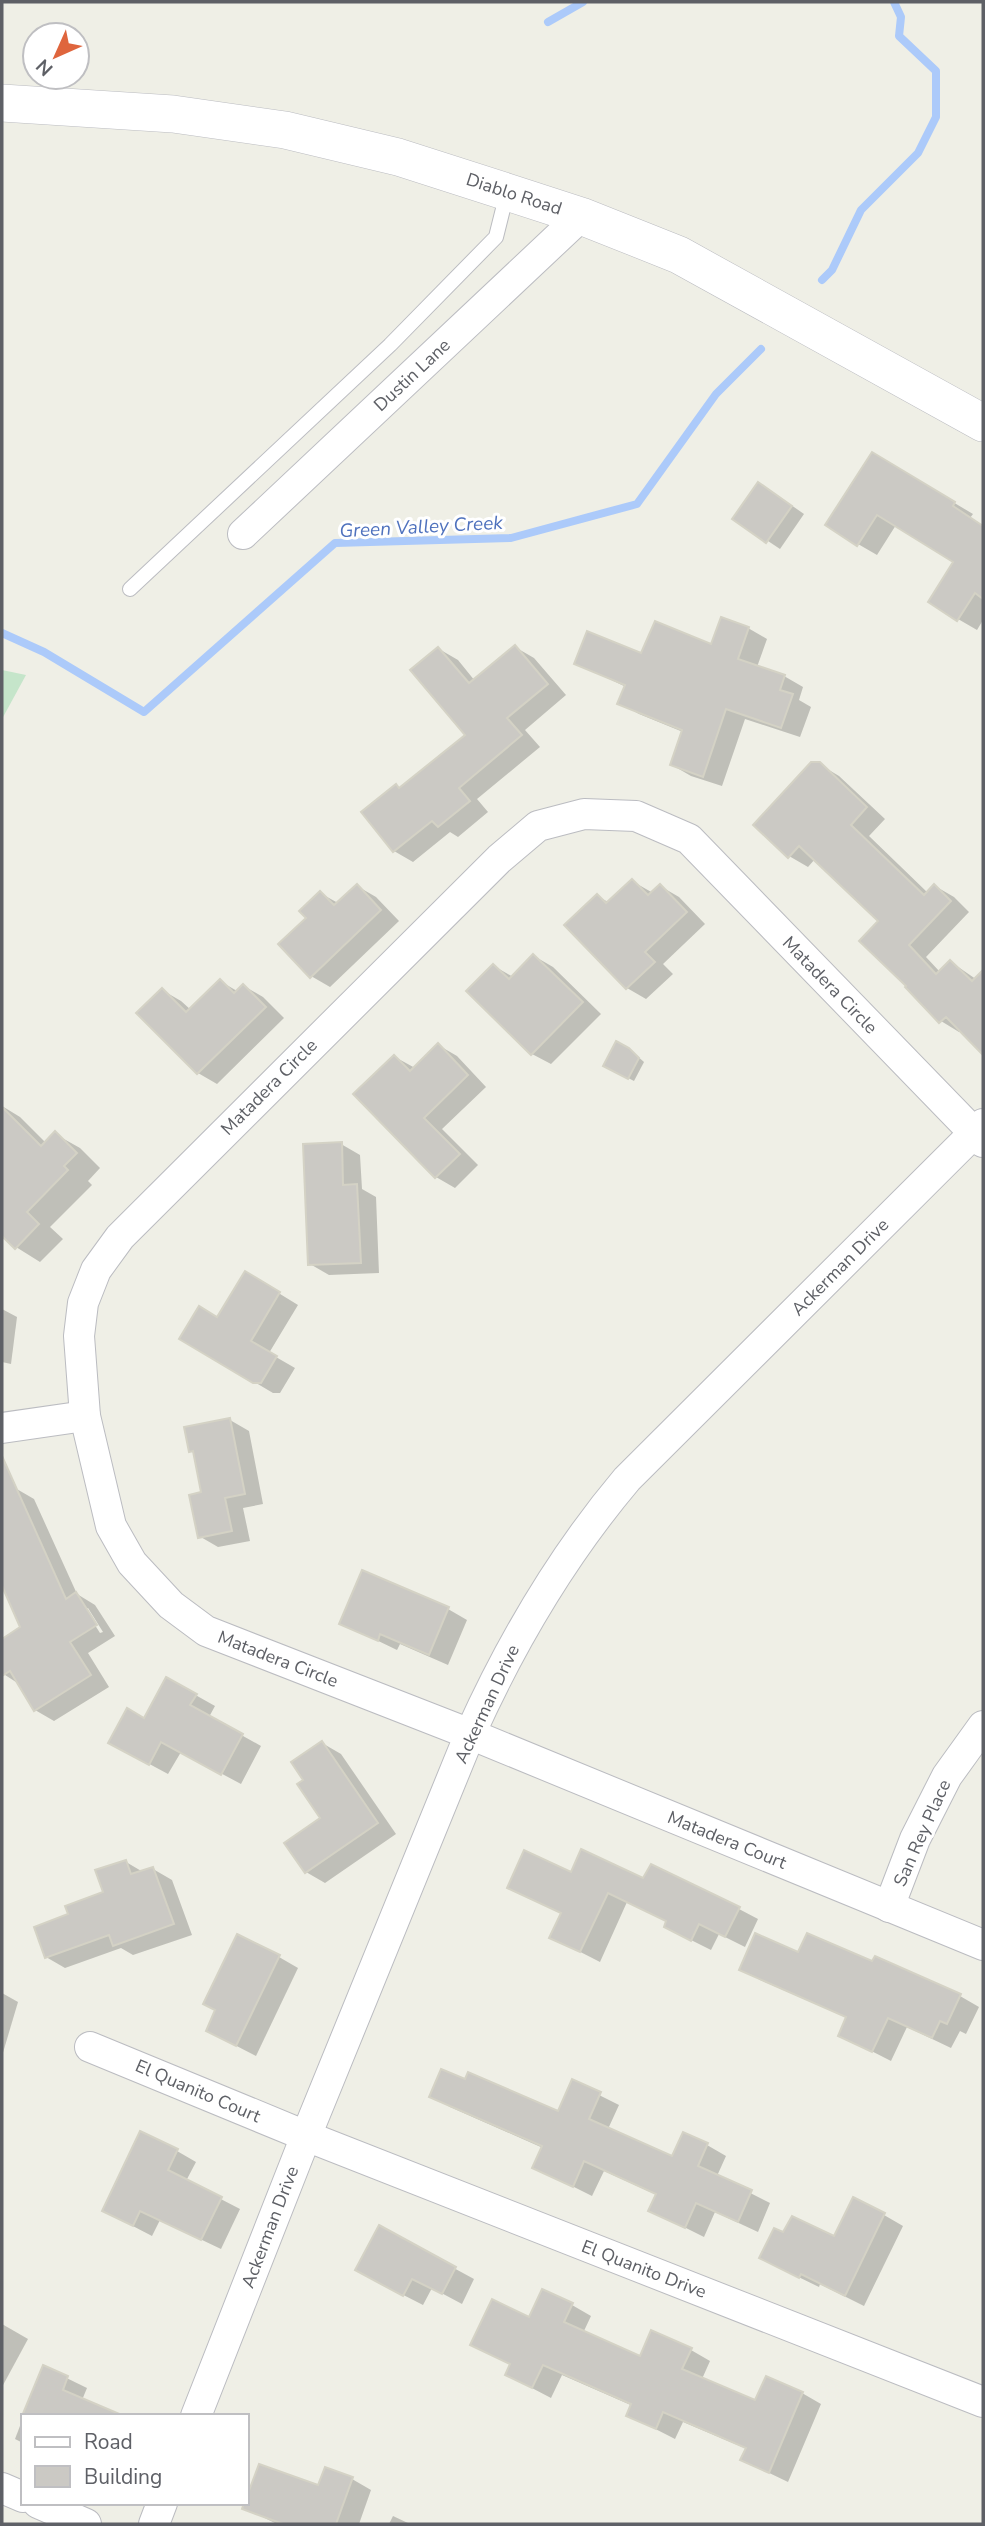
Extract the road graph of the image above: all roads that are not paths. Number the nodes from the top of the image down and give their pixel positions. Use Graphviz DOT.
graph roads {
  1 [pos="2,103"];
  2 [pos="507,192"];
  3 [pos="581,216"];
  4 [pos="983,423"];
  5 [pos="243,534"];
  6 [pos="130,589"];
  7 [pos="980,1133"];
  8 [pos="85,1416"];
  9 [pos="2,1428"];
  10 [pos="983,1726"];
  11 [pos="470,1734"];
  12 [pos="890,1908"];
  13 [pos="983,1945"];
  14 [pos="90,2047"];
  15 [pos="306,2136"];
  16 [pos="983,2402"];
  17 [pos="198,2414"];
  18 [pos="2,2488"];
  19 [pos="21,2496"];
  20 [pos="43,2505"];
  21 [pos="161,2505"];
  22 [pos="86,2524"];
  23 [pos="154,2524"];
  1 -- 2 [label="street, Diablo Road"];
  2 -- 3 [label="street, Diablo Road"];
  2 -- 6 [label="lane"];
  3 -- 4 [label="street, Diablo Road"];
  3 -- 5 [label="street, Dustin Lane"];
  7 -- 8 [label="street, Matadera Circle"];
  7 -- 11 [label="street, Ackerman Drive"];
  8 -- 9 [label="street"];
  8 -- 11 [label="street, Matadera Circle"];
  10 -- 12 [label="street, San Rey Place"];
  11 -- 12 [label="street, Matadera Court"];
  11 -- 15 [label="street, Ackerman Drive"];
  12 -- 13 [label="street, Matadera Court"];
  14 -- 15 [label="street, El Quanito Court"];
  15 -- 16 [label="street, El Quanito Drive"];
  15 -- 17 [label="street, Ackerman Drive"];
  18 -- 19 [label="street"];
  20 -- 22 [label="street"];
  21 -- 23 [label="street"];
}
